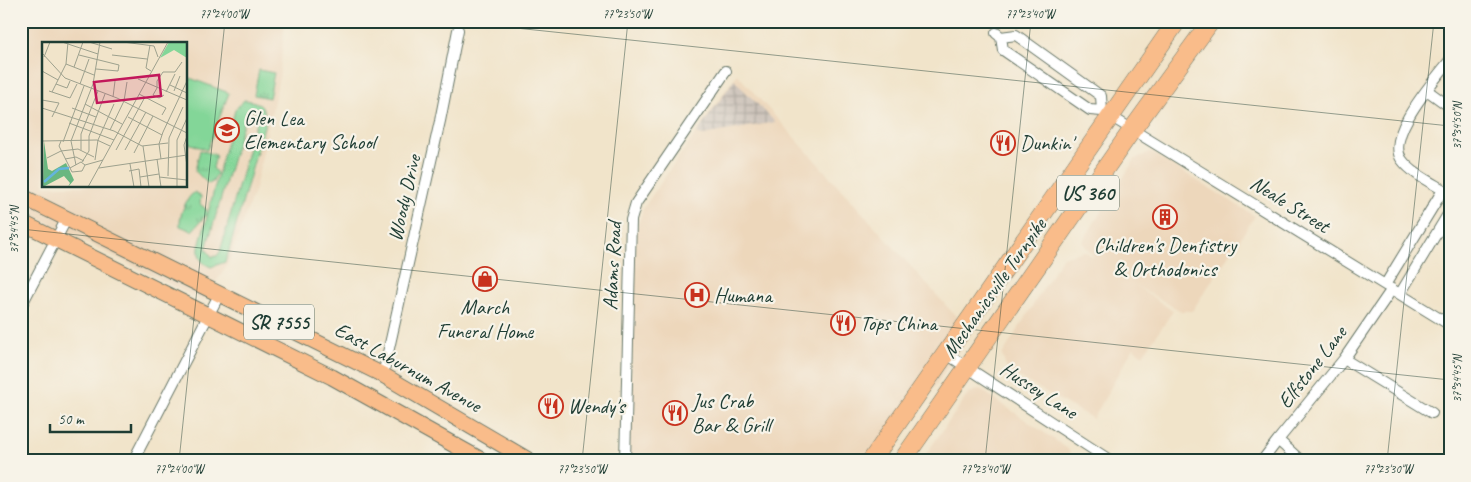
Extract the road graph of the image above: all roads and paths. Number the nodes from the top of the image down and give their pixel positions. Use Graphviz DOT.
graph roads {
  1 [pos="1177,21"];
  2 [pos="1211,21"];
  3 [pos="458,30"];
  4 [pos="1450,60"];
  5 [pos="726,71"];
  6 [pos="1428,91"];
  7 [pos="1450,107"];
  8 [pos="1106,113"];
  9 [pos="1132,130"];
  10 [pos="1447,192"];
  11 [pos="21,196"];
  12 [pos="1450,211"];
  13 [pos="67,218"];
  14 [pos="21,222"];
  15 [pos="56,239"];
  16 [pos="1392,290"];
  17 [pos="220,293"];
  18 [pos="21,306"];
  19 [pos="209,315"];
  20 [pos="1450,325"];
  21 [pos="945,353"];
  22 [pos="1344,360"];
  23 [pos="966,366"];
  24 [pos="383,375"];
  25 [pos="1432,413"];
  26 [pos="1278,440"];
  27 [pos="1099,457"];
  28 [pos="133,461"];
  29 [pos="483,461"];
  30 [pos="530,461"];
  31 [pos="625,461"];
  32 [pos="871,461"];
  33 [pos="902,461"];
  34 [pos="1111,461"];
  35 [pos="1262,461"];
  36 [pos="1301,461"];
  1 -- 8 [label="highway, Mechanicsville Turnpike / US 360"];
  2 -- 9 [label="highway, Mechanicsville Turnpike / US 360"];
  3 -- 24 [label="street, Woody Drive"];
  4 -- 6 [label="street"];
  5 -- 31 [label="street, Adams Road"];
  6 -- 7 [label="street"];
  6 -- 10 [label="street"];
  8 -- 8 [label="street, Neale Street"];
  8 -- 9 [label="street, Neale Street"];
  8 -- 21 [label="highway, Mechanicsville Turnpike / US 360"];
  9 -- 16 [label="street, Neale Street"];
  9 -- 23 [label="highway, Mechanicsville Turnpike / US 360"];
  10 -- 16 [label="street"];
  11 -- 13 [label="main road, East Laburnum Avenue / SR 7555"];
  12 -- 16 [label="street"];
  13 -- 15 [label="street"];
  13 -- 17 [label="main road, East Laburnum Avenue / SR 7555"];
  14 -- 15 [label="main road, SR 7555"];
  15 -- 18 [label="street"];
  15 -- 19 [label="main road, SR 7555"];
  16 -- 20 [label="street, Neale Street"];
  16 -- 22 [label="street, Elfstone Lane"];
  17 -- 19 [label="street"];
  17 -- 24 [label="main road, East Laburnum Avenue / SR 7555"];
  19 -- 28 [label="street"];
  19 -- 29 [label="main road, SR 7555"];
  21 -- 23 [label="street, Hussey Lane"];
  21 -- 32 [label="highway, Mechanicsville Turnpike / US 360"];
  22 -- 25 [label="street"];
  22 -- 26 [label="street, Elfstone Lane"];
  23 -- 27 [label="street, Hussey Lane"];
  23 -- 33 [label="highway, Mechanicsville Turnpike / US 360"];
  24 -- 30 [label="main road, East Laburnum Avenue / SR 7555"];
  26 -- 35 [label="street"];
  26 -- 36 [label="street, Elfstone Lane"];
  27 -- 34 [label="street, Hussey Lane"];
}
